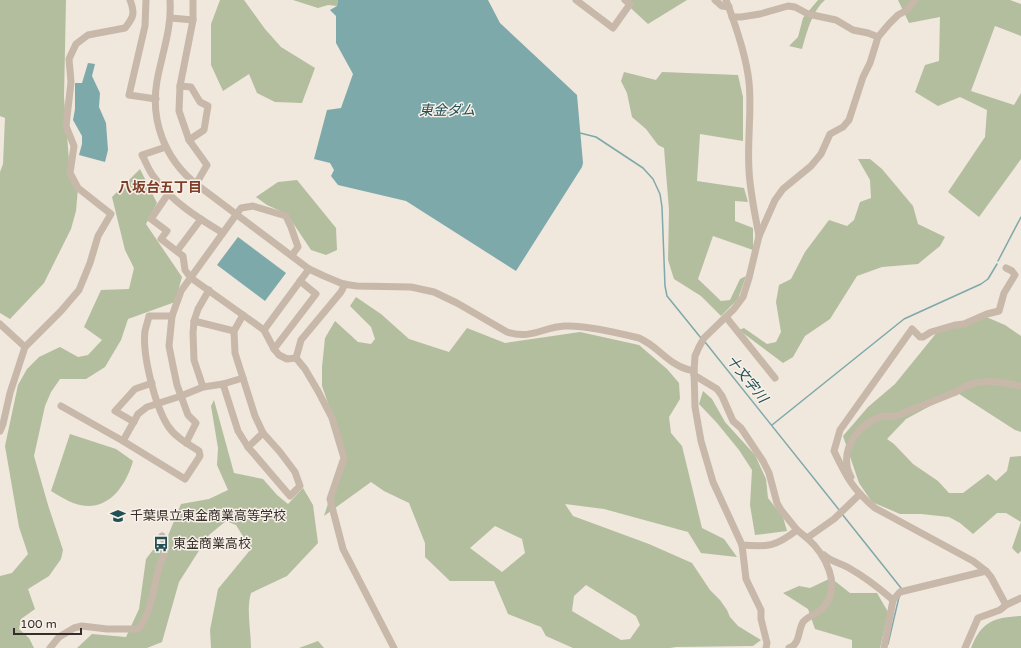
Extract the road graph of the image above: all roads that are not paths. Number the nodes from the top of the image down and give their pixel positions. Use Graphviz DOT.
graph roads {
  1 [pos="130,0"];
  2 [pos="146,0"];
  3 [pos="170,0"];
  4 [pos="193,0"];
  5 [pos="576,0"];
  6 [pos="625,0"];
  7 [pos="715,0"];
  8 [pos="915,0"];
  9 [pos="728,4"];
  10 [pos="732,17"];
  11 [pos="171,18"];
  12 [pos="193,20"];
  13 [pos="878,37"];
  14 [pos="180,86"];
  15 [pos="156,99"];
  16 [pos="189,140"];
  17 [pos="166,147"];
  18 [pos="196,184"];
  19 [pos="168,194"];
  20 [pos="237,215"];
  21 [pos="201,219"];
  22 [pos="223,233"];
  23 [pos="759,236"];
  24 [pos="177,251"];
  25 [pos="292,255"];
  26 [pos="309,268"];
  27 [pos="1006,268"];
  28 [pos="191,278"];
  29 [pos="300,281"];
  30 [pos="345,284"];
  31 [pos="209,290"];
  32 [pos="243,315"];
  33 [pos="172,316"];
  34 [pos="726,317"];
  35 [pos="194,321"];
  36 [pos="0,324"];
  37 [pos="264,330"];
  38 [pos="234,331"];
  39 [pos="25,347"];
  40 [pos="274,349"];
  41 [pos="296,358"];
  42 [pos="694,373"];
  43 [pos="244,378"];
  44 [pos="775,378"];
  45 [pos="152,383"];
  46 [pos="223,384"];
  47 [pos="1021,386"];
  48 [pos="204,387"];
  49 [pos="181,396"];
  50 [pos="158,404"];
  51 [pos="61,406"];
  52 [pos="134,422"];
  53 [pos="0,431"];
  54 [pos="263,433"];
  55 [pos="123,441"];
  56 [pos="186,443"];
  57 [pos="248,447"];
  58 [pos="854,487"];
  59 [pos="860,494"];
  60 [pos="797,530"];
  61 [pos="162,536"];
  62 [pos="807,538"];
  63 [pos="742,545"];
  64 [pos="819,551"];
  65 [pos="986,571"];
  66 [pos="1021,598"];
  67 [pos="893,600"];
  68 [pos="1006,605"];
  69 [pos="50,648"];
  70 [pos="394,648"];
  71 [pos="766,648"];
  72 [pos="789,648"];
  73 [pos="884,648"];
  74 [pos="965,648"];
  1 -- 39 [label="street"];
  2 -- 15 [label="street"];
  3 -- 11 [label="street"];
  4 -- 12 [label="street"];
  5 -- 6 [label="street"];
  7 -- 9 [label="street"];
  8 -- 13 [label="street"];
  9 -- 10 [label="street"];
  10 -- 13 [label="street"];
  10 -- 23 [label="street"];
  11 -- 12 [label="street"];
  11 -- 15 [label="street"];
  12 -- 14 [label="street"];
  13 -- 23 [label="street"];
  14 -- 16 [label="street"];
  14 -- 16 [label="street"];
  15 -- 17 [label="street"];
  16 -- 18 [label="street"];
  17 -- 18 [label="street"];
  17 -- 19 [label="street"];
  18 -- 20 [label="street"];
  19 -- 21 [label="street"];
  19 -- 24 [label="street"];
  20 -- 22 [label="street"];
  20 -- 25 [label="street"];
  20 -- 25 [label="street"];
  21 -- 22 [label="street"];
  21 -- 24 [label="street"];
  22 -- 28 [label="street"];
  23 -- 34 [label="street"];
  24 -- 28 [label="street"];
  25 -- 26 [label="street"];
  26 -- 29 [label="street"];
  26 -- 30 [label="street"];
  27 -- 58 [label="street"];
  28 -- 31 [label="street"];
  28 -- 33 [label="street"];
  29 -- 37 [label="street"];
  29 -- 40 [label="street"];
  30 -- 41 [label="street"];
  30 -- 42 [label="street"];
  31 -- 32 [label="street"];
  31 -- 35 [label="street"];
  32 -- 37 [label="street"];
  32 -- 38 [label="street"];
  33 -- 45 [label="street"];
  33 -- 49 [label="street"];
  34 -- 42 [label="street"];
  34 -- 44 [label="street"];
  35 -- 38 [label="street"];
  35 -- 48 [label="street"];
  36 -- 39 [label="street"];
  37 -- 40 [label="street"];
  38 -- 43 [label="street"];
  39 -- 53 [label="street"];
  40 -- 41 [label="street"];
  41 -- 70 [label="street"];
  42 -- 60 [label="street"];
  42 -- 63 [label="street"];
  43 -- 46 [label="street"];
  43 -- 54 [label="street"];
  45 -- 50 [label="street"];
  45 -- 52 [label="street"];
  46 -- 48 [label="street"];
  46 -- 57 [label="street"];
  47 -- 58 [label="street"];
  48 -- 49 [label="street"];
  49 -- 50 [label="street"];
  49 -- 56 [label="street"];
  50 -- 52 [label="street"];
  50 -- 56 [label="street"];
  51 -- 55 [label="street"];
  52 -- 55 [label="street"];
  54 -- 57 [label="street"];
  54 -- 57 [label="street"];
  55 -- 56 [label="street"];
  58 -- 59 [label="street"];
  59 -- 62 [label="street"];
  59 -- 65 [label="street"];
  60 -- 62 [label="street"];
  60 -- 63 [label="street"];
  61 -- 69 [label="street"];
  62 -- 64 [label="street"];
  63 -- 71 [label="street"];
  64 -- 67 [label="street"];
  64 -- 72 [label="street"];
  65 -- 67 [label="street"];
  65 -- 68 [label="street"];
  66 -- 68 [label="street"];
  67 -- 73 [label="street"];
  68 -- 74 [label="street"];
}
